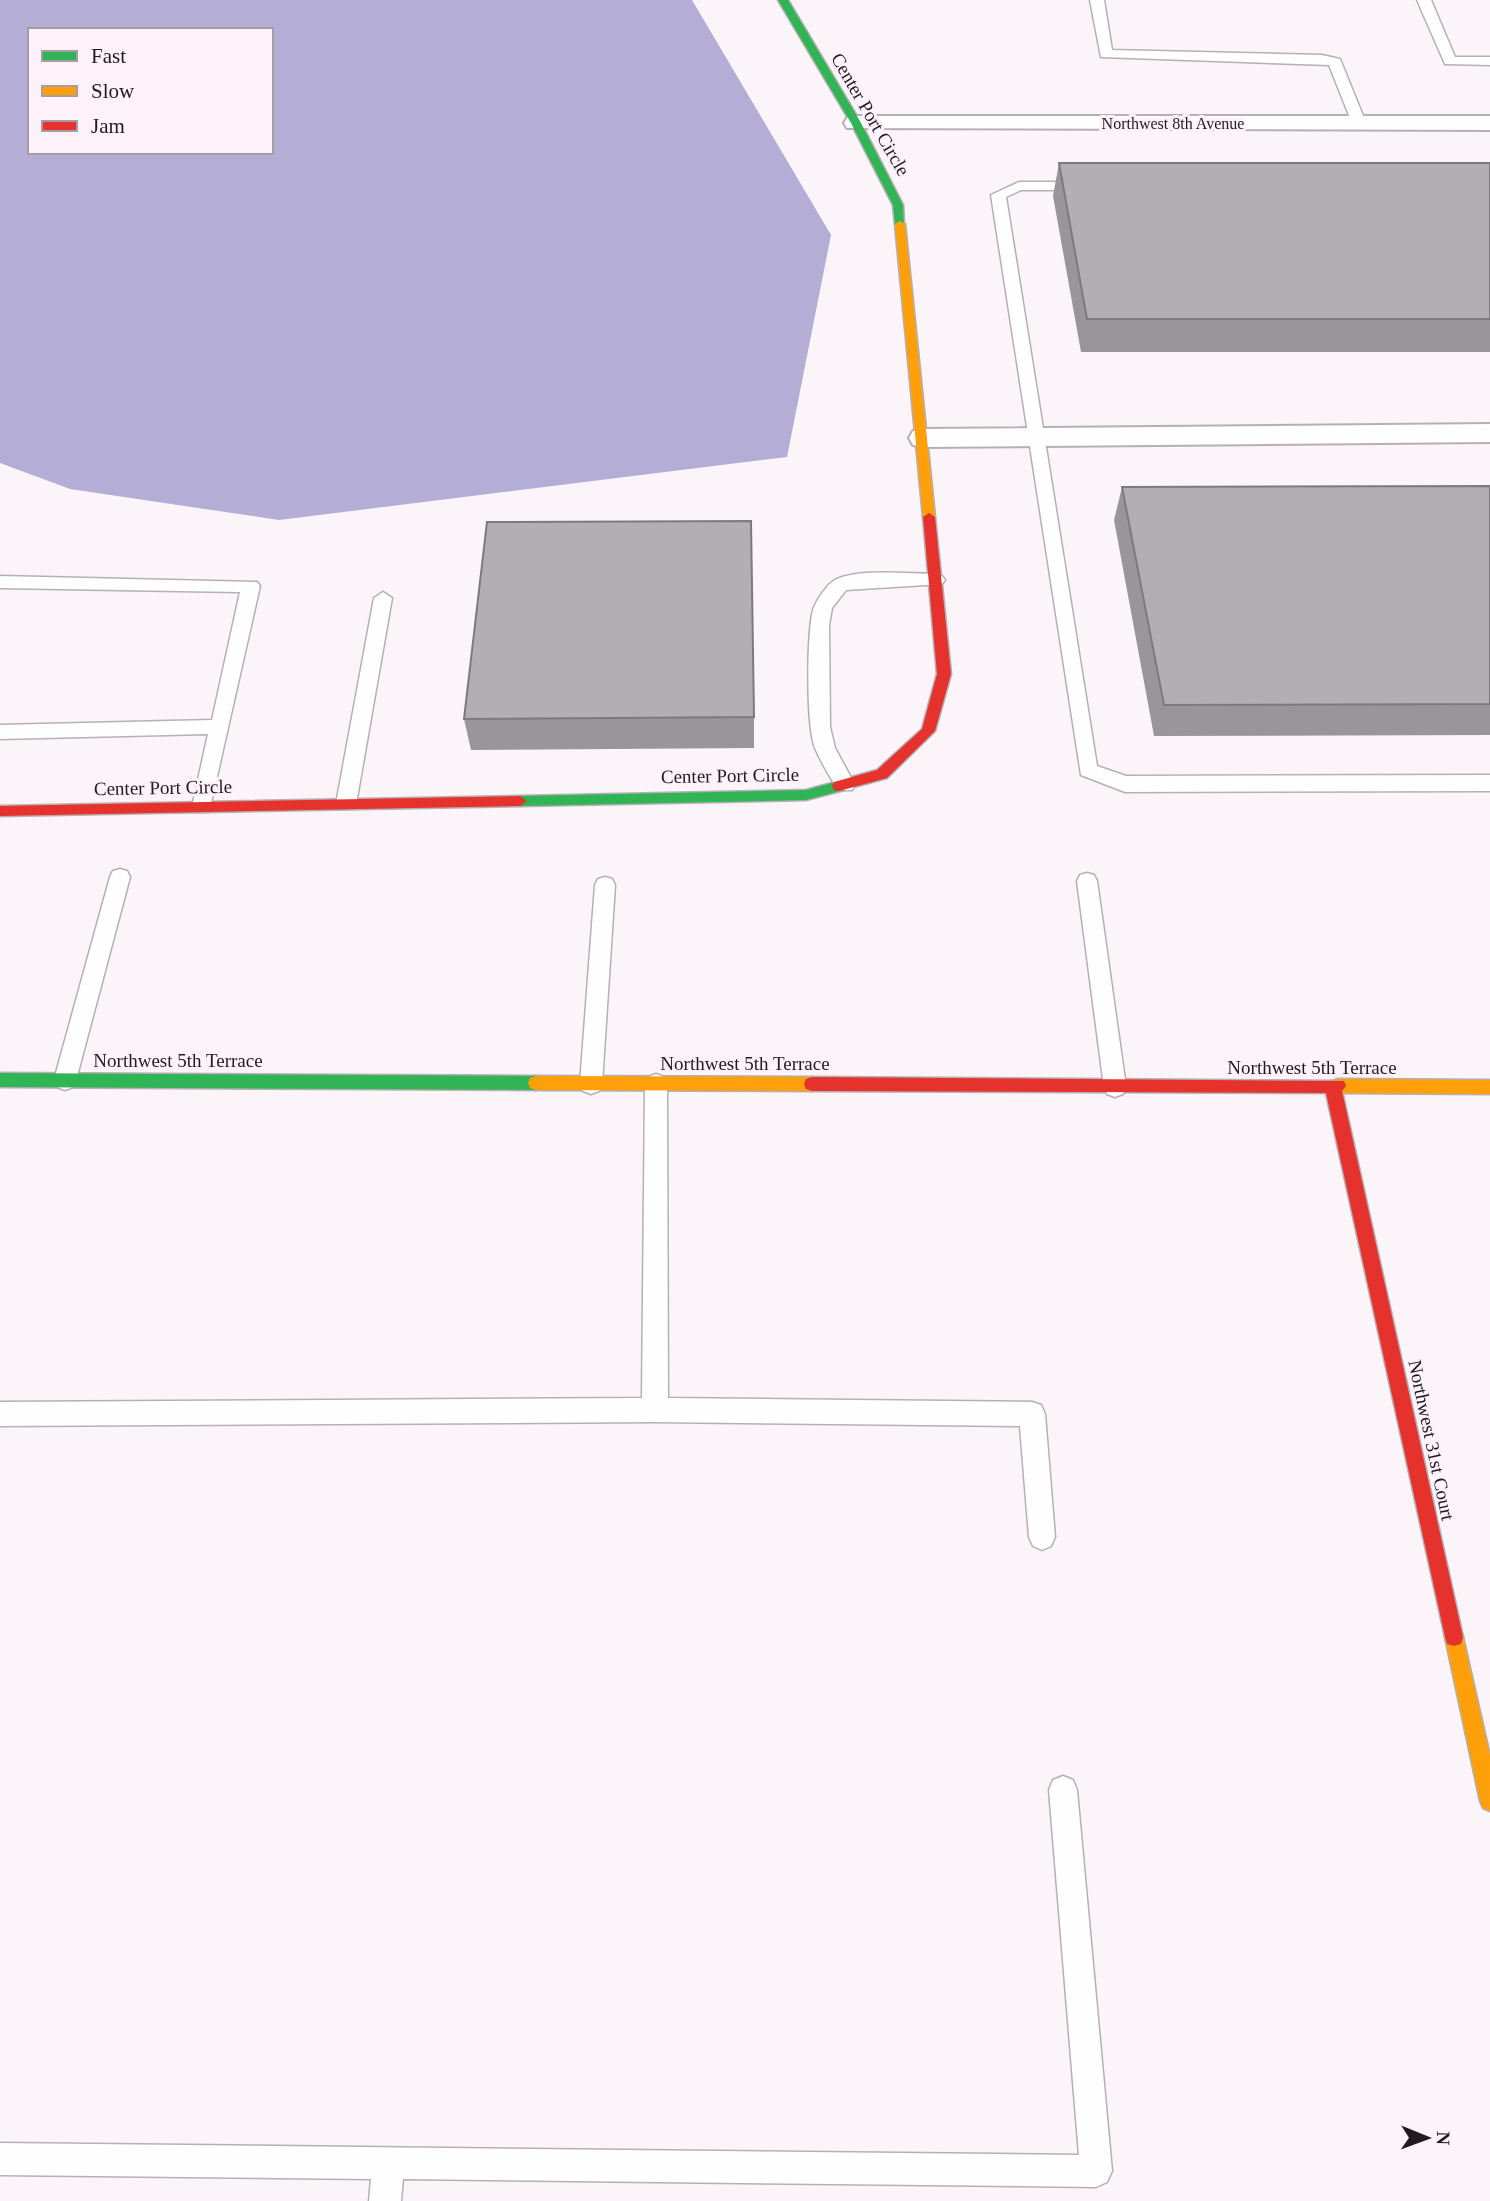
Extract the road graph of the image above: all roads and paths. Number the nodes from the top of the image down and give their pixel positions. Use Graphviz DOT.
graph roads {
  1 [pos="783,0"];
  2 [pos="1097,0"];
  3 [pos="1424,0"];
  4 [pos="1490,61"];
  5 [pos="856,123"];
  6 [pos="1359,123"];
  7 [pos="1490,123"];
  8 [pos="1102,186"];
  9 [pos="1490,433"];
  10 [pos="1037,437"];
  11 [pos="923,438"];
  12 [pos="936,580"];
  13 [pos="0,582"];
  14 [pos="383,598"];
  15 [pos="220,727"];
  16 [pos="0,732"];
  17 [pos="1490,783"];
  18 [pos="845,785"];
  19 [pos="346,804"];
  20 [pos="202,807"];
  21 [pos="0,811"];
  22 [pos="120,877"];
  23 [pos="1087,881"];
  24 [pos="605,885"];
  25 [pos="0,1080"];
  26 [pos="65,1080"];
  27 [pos="592,1084"];
  28 [pos="656,1084"];
  29 [pos="1115,1087"];
  30 [pos="1490,1087"];
  31 [pos="1333,1088"];
  32 [pos="655,1410"];
  33 [pos="0,1414"];
  34 [pos="1042,1537"];
  35 [pos="1063,1790"];
  36 [pos="1490,1801"];
  37 [pos="0,2159"];
  38 [pos="388,2163"];
  39 [pos="385,2201"];
  1 -- 5 [label="street, Center Port Circle"];
  2 -- 6 [label="lane"];
  3 -- 4 [label="lane"];
  5 -- 6 [label="street, Northwest 8th Avenue"];
  5 -- 11 [label="street, Center Port Circle"];
  6 -- 7 [label="street, Northwest 8th Avenue"];
  8 -- 10 [label="lane"];
  9 -- 10 [label="street"];
  10 -- 11 [label="street"];
  10 -- 17 [label="lane"];
  11 -- 12 [label="street, Center Port Circle"];
  12 -- 18 [label="street, Center Port Circle"];
  12 -- 18 [label="lane"];
  13 -- 15 [label="lane"];
  14 -- 19 [label="lane"];
  15 -- 16 [label="lane"];
  15 -- 20 [label="lane"];
  18 -- 19 [label="street, Center Port Circle"];
  19 -- 20 [label="street, Center Port Circle"];
  20 -- 21 [label="street, Center Port Circle"];
  22 -- 26 [label="lane"];
  23 -- 29 [label="lane"];
  24 -- 27 [label="lane"];
  25 -- 26 [label="street, Northwest 5th Terrace"];
  26 -- 27 [label="street, Northwest 5th Terrace"];
  27 -- 28 [label="street, Northwest 5th Terrace"];
  28 -- 29 [label="street, Northwest 5th Terrace"];
  28 -- 32 [label="lane"];
  29 -- 31 [label="street, Northwest 5th Terrace"];
  30 -- 31 [label="street, Northwest 5th Terrace"];
  31 -- 36 [label="street, Northwest 31st Court"];
  32 -- 33 [label="lane"];
  32 -- 34 [label="lane"];
  35 -- 38 [label="lane"];
  37 -- 38 [label="lane"];
  38 -- 39 [label="lane"];
}
